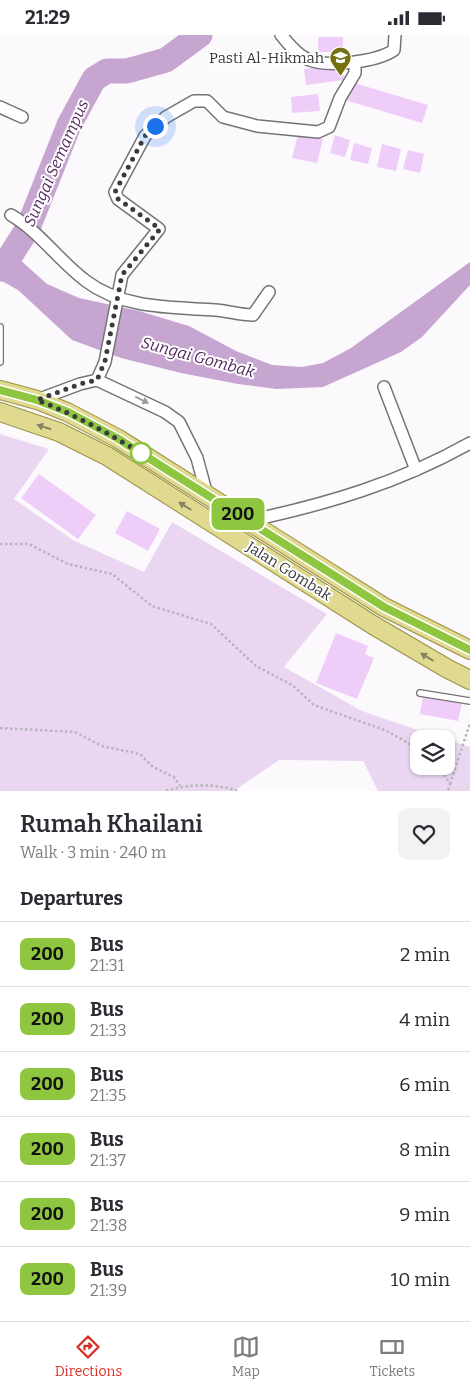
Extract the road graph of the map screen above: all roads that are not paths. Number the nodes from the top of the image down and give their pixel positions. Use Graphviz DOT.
graph roads {
  1 [pos="281,35"];
  2 [pos="396,35"];
  3 [pos="355,62"];
  4 [pos="0,107"];
  5 [pos="22,117"];
  6 [pos="16,218"];
  7 [pos="269,292"];
  8 [pos="116,298"];
  9 [pos="0,327"];
  10 [pos="0,362"];
  11 [pos="97,380"];
  12 [pos="384,387"];
  13 [pos="0,390"];
  14 [pos="37,400"];
  15 [pos="0,413"];
  16 [pos="470,443"];
  17 [pos="416,470"];
  18 [pos="208,495"];
  19 [pos="248,521"];
  20 [pos="470,650"];
  21 [pos="470,679"];
  22 [pos="420,693"];
  23 [pos="470,701"];
  1 -- 3 [label="street"];
  2 -- 3 [label="street"];
  3 -- 8 [label="street"];
  4 -- 5 [label="street"];
  6 -- 8 [label="street"];
  7 -- 8 [label="street"];
  8 -- 11 [label="street"];
  9 -- 10 [label="lane"];
  11 -- 14 [label="street"];
  11 -- 18 [label="street, one-way"];
  12 -- 17 [label="street"];
  13 -- 14 [label="main road, Jalan Gombak"];
  14 -- 18 [label="main road, Jalan Gombak"];
  21 -- 15 [label="main road, Jalan Gombak, one-way"];
  16 -- 17 [label="street"];
  17 -- 19 [label="street"];
  18 -- 19 [label="main road, Jalan Gombak"];
  19 -- 20 [label="main road, Jalan Gombak"];
  22 -- 23 [label="lane"];
}
